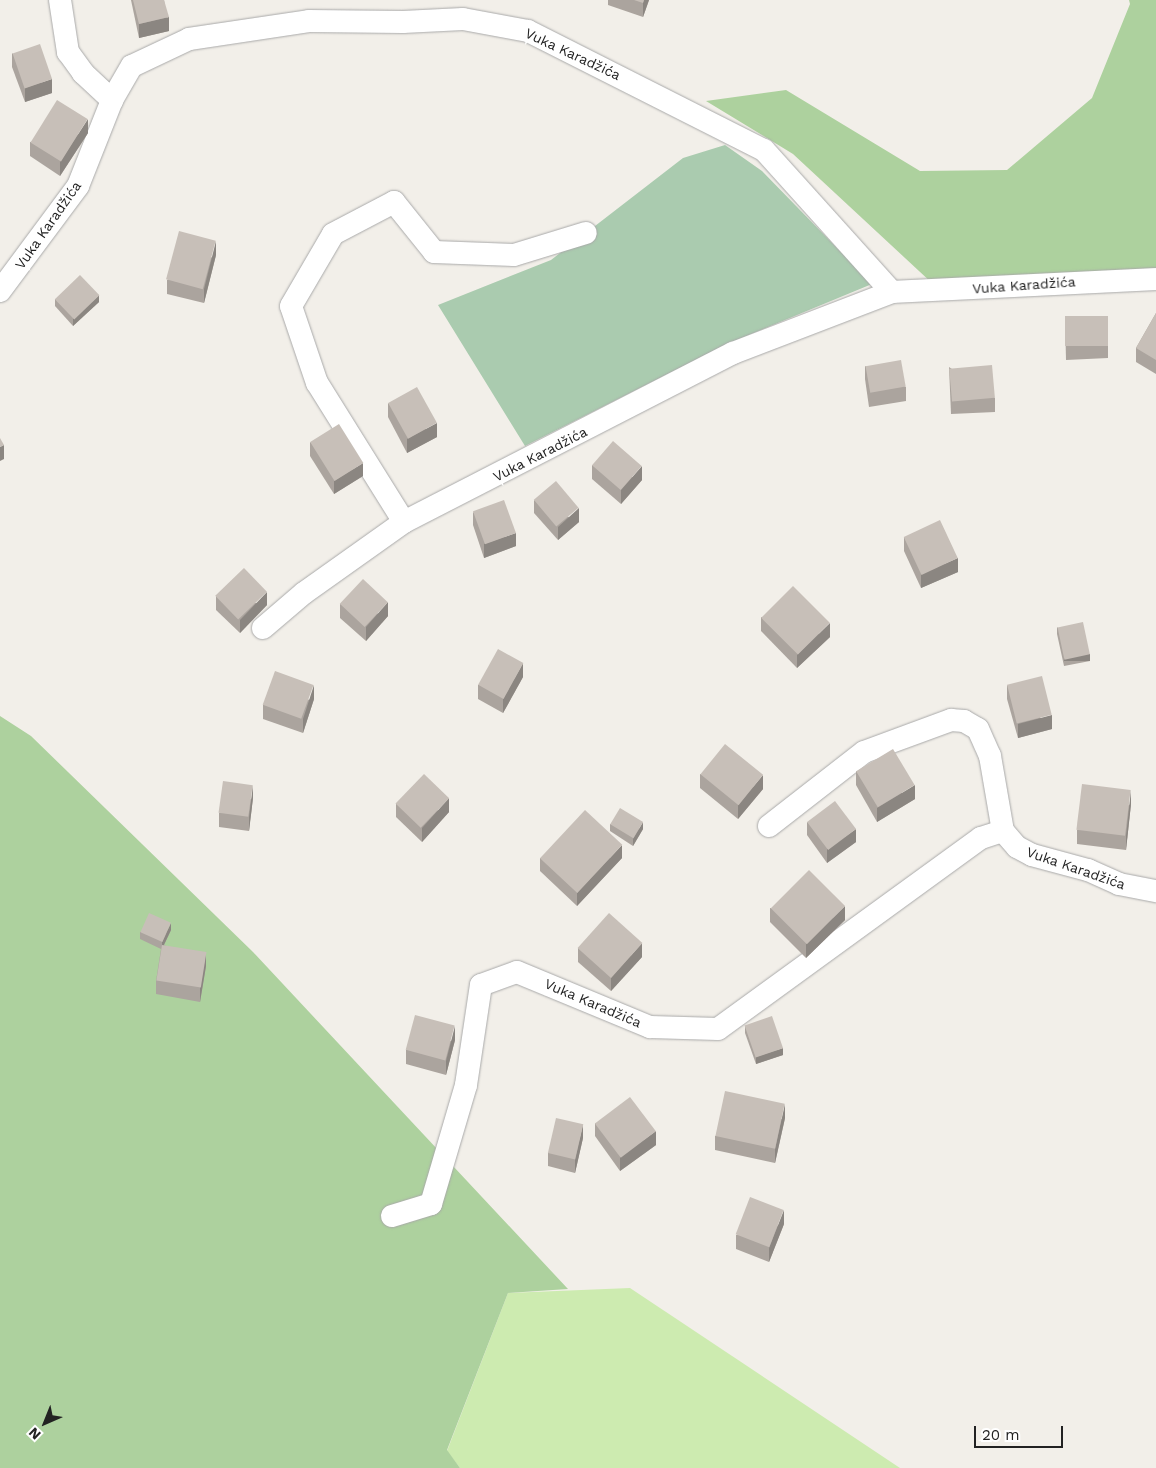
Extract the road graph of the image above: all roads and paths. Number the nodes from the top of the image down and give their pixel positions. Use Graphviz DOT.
graph roads {
  1 [pos="60,0"];
  2 [pos="112,100"];
  3 [pos="586,233"];
  4 [pos="1156,279"];
  5 [pos="0,291"];
  6 [pos="892,292"];
  7 [pos="404,522"];
  8 [pos="263,628"];
  9 [pos="769,826"];
  10 [pos="1003,831"];
  11 [pos="1156,891"];
  12 [pos="392,1216"];
  1 -- 2 [label="street"];
  2 -- 5 [label="street, Vuka Karadžića"];
  2 -- 6 [label="street, Vuka Karadžića"];
  3 -- 7 [label="street"];
  4 -- 6 [label="street, Vuka Karadžića"];
  6 -- 7 [label="street, Vuka Karadžića"];
  7 -- 8 [label="street, Vuka Karadžića"];
  9 -- 10 [label="street"];
  10 -- 11 [label="street, Vuka Karadžića"];
  10 -- 12 [label="street, Vuka Karadžića"];
}
